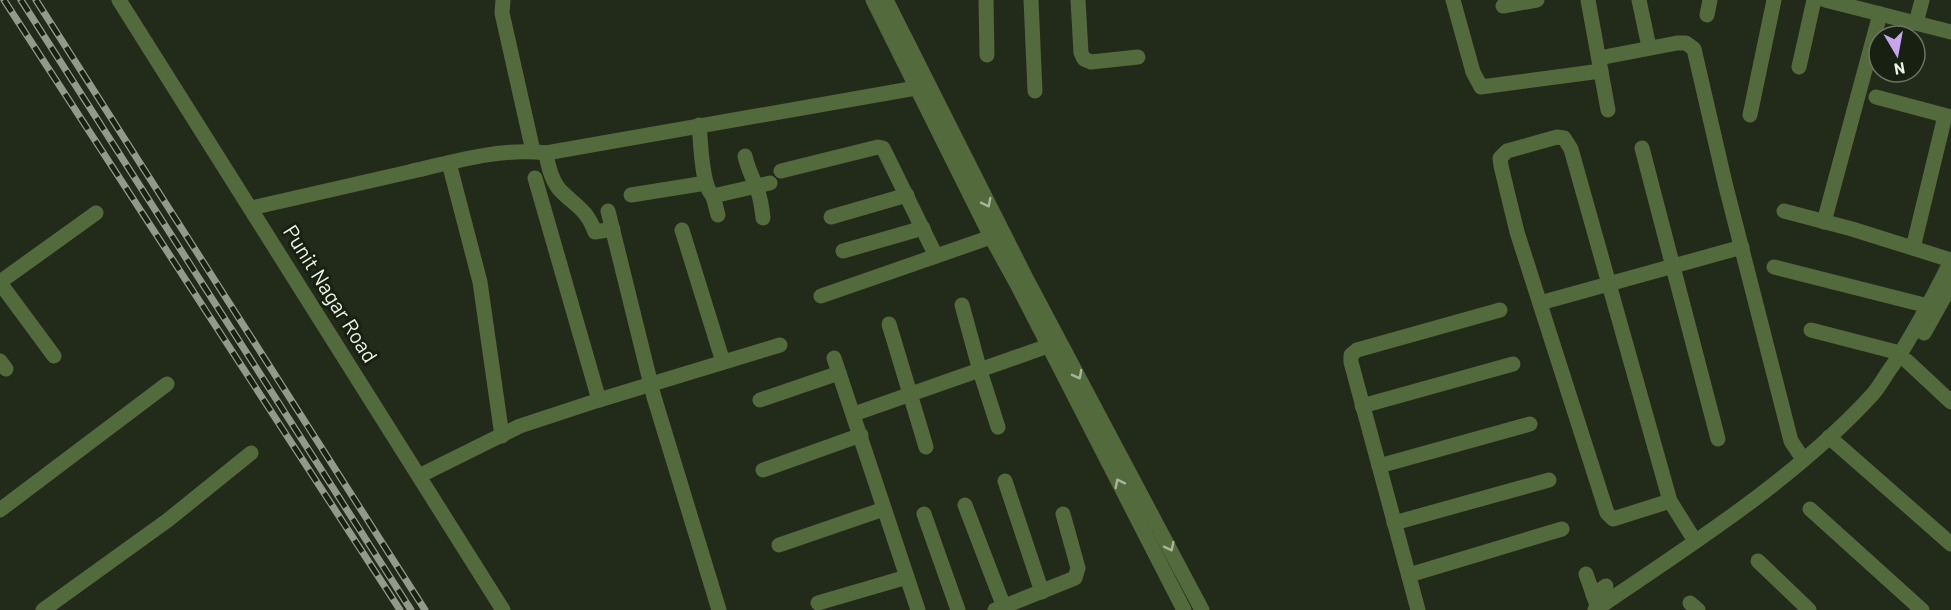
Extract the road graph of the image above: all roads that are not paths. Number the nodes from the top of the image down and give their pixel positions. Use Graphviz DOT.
graph roads {
  1 [pos="119,0"];
  2 [pos="503,0"];
  3 [pos="873,0"];
  4 [pos="886,0"];
  5 [pos="986,0"];
  6 [pos="1031,0"];
  7 [pos="1078,0"];
  8 [pos="1453,0"];
  9 [pos="1537,0"];
  10 [pos="1588,0"];
  11 [pos="1639,0"];
  12 [pos="1774,0"];
  13 [pos="1814,0"];
  14 [pos="1825,0"];
  15 [pos="1922,0"];
  16 [pos="1503,6"];
  17 [pos="1880,14"];
  18 [pos="1916,23"];
  19 [pos="1951,32"];
  20 [pos="1649,47"];
  21 [pos="987,55"];
  22 [pos="1138,57"];
  23 [pos="1600,64"];
  24 [pos="1799,67"];
  25 [pos="921,86"];
  26 [pos="1035,91"];
  27 [pos="1876,98"];
  28 [pos="1608,110"];
  29 [pos="1750,115"];
  30 [pos="1948,117"];
  31 [pos="699,125"];
  32 [pos="1642,147"];
  33 [pos="540,152"];
  34 [pos="745,156"];
  35 [pos="449,163"];
  36 [pos="781,171"];
  37 [pos="555,181"];
  38 [pos="763,184"];
  39 [pos="709,189"];
  40 [pos="631,195"];
  41 [pos="907,195"];
  42 [pos="251,208"];
  43 [pos="608,211"];
  44 [pos="1784,211"];
  45 [pos="96,213"];
  46 [pos="718,215"];
  47 [pos="831,217"];
  48 [pos="763,218"];
  49 [pos="1824,222"];
  50 [pos="923,228"];
  51 [pos="613,229"];
  52 [pos="682,230"];
  53 [pos="990,237"];
  54 [pos="1742,247"];
  55 [pos="1912,248"];
  56 [pos="843,251"];
  57 [pos="936,256"];
  58 [pos="1951,260"];
  59 [pos="1672,266"];
  60 [pos="1774,267"];
  61 [pos="0,282"];
  62 [pos="1608,284"];
  63 [pos="1951,285"];
  64 [pos="821,296"];
  65 [pos="1540,303"];
  66 [pos="962,305"];
  67 [pos="1928,306"];
  68 [pos="1500,310"];
  69 [pos="890,324"];
  70 [pos="1811,330"];
  71 [pos="780,345"];
  72 [pos="1048,346"];
  73 [pos="54,356"];
  74 [pos="1904,357"];
  75 [pos="834,358"];
  76 [pos="723,362"];
  77 [pos="1513,364"];
  78 [pos="980,371"];
  79 [pos="839,373"];
  80 [pos="167,384"];
  81 [pos="652,384"];
  82 [pos="911,394"];
  83 [pos="599,400"];
  84 [pos="760,400"];
  85 [pos="1951,402"];
  86 [pos="1362,406"];
  87 [pos="854,414"];
  88 [pos="1530,424"];
  89 [pos="998,427"];
  90 [pos="502,435"];
  91 [pos="861,435"];
  92 [pos="1718,439"];
  93 [pos="1833,440"];
  94 [pos="926,447"];
  95 [pos="251,453"];
  96 [pos="1803,459"];
  97 [pos="1379,466"];
  98 [pos="764,470"];
  99 [pos="419,476"];
  100 [pos="1549,480"];
  101 [pos="1005,481"];
  102 [pos="1670,501"];
  103 [pos="965,505"];
  104 [pos="884,508"];
  105 [pos="1810,509"];
  106 [pos="0,510"];
  107 [pos="924,514"];
  108 [pos="1063,514"];
  109 [pos="1394,523"];
  110 [pos="1721,526"];
  111 [pos="1562,529"];
  112 [pos="1695,541"];
  113 [pos="1951,544"];
  114 [pos="779,545"];
  115 [pos="1758,561"];
  116 [pos="1663,568"];
  117 [pos="1586,574"];
  118 [pos="1409,575"];
  119 [pos="907,577"];
  120 [pos="1042,592"];
  121 [pos="1600,602"];
  122 [pos="818,603"];
  123 [pos="1000,608"];
  124 [pos="43,610"];
  125 [pos="503,610"];
  126 [pos="719,610"];
  127 [pos="918,610"];
  128 [pos="958,610"];
  129 [pos="1184,610"];
  130 [pos="1202,610"];
  131 [pos="1418,610"];
  132 [pos="1809,610"];
  133 [pos="1922,610"];
  1 -- 42 [label="street, Punit Nagar Road"];
  2 -- 33 [label="street"];
  3 -- 25 [label="street"];
  4 -- 25 [label="street"];
  5 -- 21 [label="street"];
  6 -- 26 [label="street"];
  7 -- 22 [label="street"];
  8 -- 23 [label="street"];
  9 -- 16 [label="street"];
  10 -- 23 [label="street"];
  11 -- 20 [label="street"];
  12 -- 29 [label="street"];
  13 -- 24 [label="street"];
  14 -- 17 [label="street"];
  15 -- 18 [label="street"];
  17 -- 18 [label="street"];
  17 -- 49 [label="street"];
  18 -- 19 [label="street"];
  20 -- 23 [label="street"];
  20 -- 54 [label="street"];
  23 -- 28 [label="street"];
  25 -- 31 [label="street"];
  25 -- 53 [label="street"];
  25 -- 130 [label="street, one-way"];
  27 -- 30 [label="street"];
  30 -- 55 [label="street"];
  31 -- 33 [label="street"];
  31 -- 39 [label="street"];
  32 -- 59 [label="street"];
  33 -- 35 [label="street"];
  33 -- 37 [label="street"];
  34 -- 38 [label="street"];
  35 -- 42 [label="street"];
  35 -- 90 [label="street"];
  36 -- 41 [label="street"];
  37 -- 51 [label="street"];
  37 -- 83 [label="street"];
  38 -- 39 [label="street"];
  38 -- 48 [label="street"];
  39 -- 40 [label="street"];
  39 -- 46 [label="street"];
  41 -- 47 [label="street"];
  41 -- 50 [label="street"];
  42 -- 99 [label="street, Punit Nagar Road"];
  43 -- 51 [label="street"];
  44 -- 49 [label="street"];
  45 -- 61 [label="street"];
  49 -- 55 [label="street"];
  50 -- 56 [label="street"];
  50 -- 57 [label="street"];
  51 -- 81 [label="street"];
  52 -- 76 [label="street"];
  53 -- 57 [label="street"];
  53 -- 72 [label="street"];
  54 -- 59 [label="street"];
  54 -- 96 [label="street"];
  55 -- 58 [label="street"];
  57 -- 64 [label="street"];
  58 -- 67 [label="street"];
  59 -- 62 [label="street"];
  59 -- 92 [label="street"];
  60 -- 67 [label="street"];
  61 -- 73 [label="street"];
  62 -- 65 [label="street"];
  62 -- 65 [label="street"];
  62 -- 102 [label="street"];
  63 -- 74 [label="street"];
  65 -- 102 [label="street"];
  66 -- 78 [label="street"];
  67 -- 74 [label="street"];
  68 -- 86 [label="street"];
  69 -- 82 [label="street"];
  70 -- 74 [label="street"];
  71 -- 76 [label="street"];
  72 -- 78 [label="street"];
  129 -- 72 [label="street, one-way"];
  74 -- 85 [label="street"];
  74 -- 93 [label="street"];
  75 -- 79 [label="street"];
  76 -- 81 [label="street"];
  77 -- 86 [label="street"];
  78 -- 82 [label="street"];
  78 -- 89 [label="street"];
  79 -- 84 [label="street"];
  79 -- 87 [label="street"];
  80 -- 106 [label="street"];
  81 -- 83 [label="street"];
  81 -- 126 [label="street"];
  82 -- 87 [label="street"];
  82 -- 94 [label="street"];
  83 -- 90 [label="street"];
  86 -- 97 [label="street"];
  87 -- 91 [label="street"];
  88 -- 97 [label="street"];
  90 -- 99 [label="street"];
  91 -- 98 [label="street"];
  91 -- 104 [label="street"];
  93 -- 96 [label="street"];
  93 -- 110 [label="street"];
  93 -- 113 [label="street"];
  95 -- 124 [label="street"];
  96 -- 110 [label="street"];
  97 -- 109 [label="street"];
  99 -- 125 [label="street, Punit Nagar Road"];
  100 -- 109 [label="street"];
  101 -- 120 [label="street"];
  102 -- 112 [label="street"];
  103 -- 123 [label="street"];
  104 -- 114 [label="street"];
  104 -- 119 [label="street"];
  105 -- 133 [label="street"];
  107 -- 128 [label="street"];
  108 -- 120 [label="street"];
  109 -- 118 [label="street"];
  110 -- 112 [label="street"];
  110 -- 116 [label="street"];
  111 -- 118 [label="street"];
  112 -- 116 [label="street"];
  115 -- 132 [label="street"];
  116 -- 121 [label="street"];
  117 -- 121 [label="street"];
  118 -- 131 [label="street"];
  119 -- 122 [label="street"];
  119 -- 127 [label="street"];
  120 -- 123 [label="street"];
}
